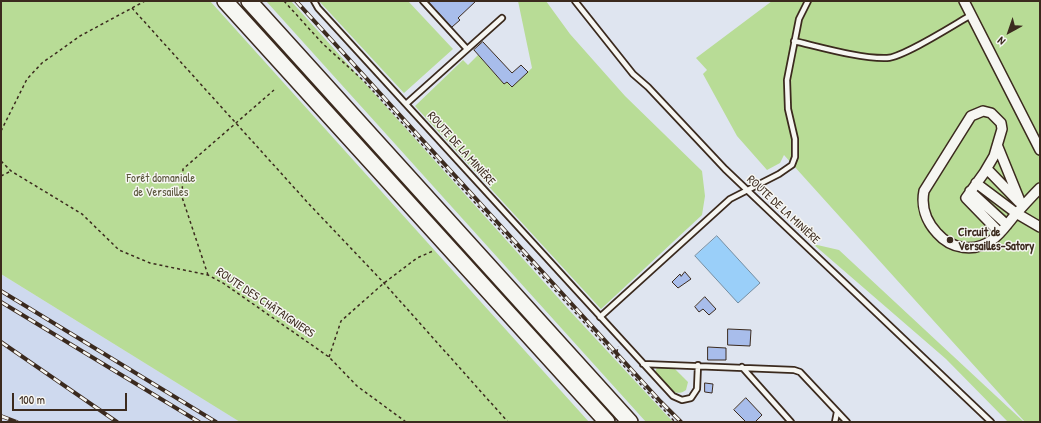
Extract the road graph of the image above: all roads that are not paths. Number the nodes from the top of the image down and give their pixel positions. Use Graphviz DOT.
graph roads {
  1 [pos="225,1"];
  2 [pos="249,1"];
  3 [pos="314,1"];
  4 [pos="423,1"];
  5 [pos="575,1"];
  6 [pos="808,1"];
  7 [pos="964,1"];
  8 [pos="971,15"];
  9 [pos="502,18"];
  10 [pos="794,41"];
  11 [pos="467,49"];
  12 [pos="406,104"];
  13 [pos="998,147"];
  14 [pos="1040,150"];
  15 [pos="987,169"];
  16 [pos="976,183"];
  17 [pos="1040,188"];
  18 [pos="747,190"];
  19 [pos="970,191"];
  20 [pos="1019,210"];
  21 [pos="1007,225"];
  22 [pos="1040,227"];
  23 [pos="1000,233"];
  24 [pos="600,317"];
  25 [pos="642,364"];
  26 [pos="698,365"];
  27 [pos="742,367"];
  28 [pos="837,412"];
  29 [pos="607,422"];
  30 [pos="630,422"];
  31 [pos="791,422"];
  32 [pos="835,422"];
  33 [pos="847,422"];
  34 [pos="990,422"];
  1 -- 29 [label="highway"];
  2 -- 30 [label="highway"];
  3 -- 12 [label="lane, ROUTE DE LA MINIÈRE"];
  4 -- 11 [label="lane"];
  5 -- 18 [label="lane, ROUTE DE LA MINIÈRE"];
  6 -- 10 [label="lane"];
  7 -- 8 [label="street"];
  8 -- 10 [label="lane"];
  8 -- 14 [label="street"];
  9 -- 11 [label="lane"];
  10 -- 18 [label="lane"];
  11 -- 12 [label="lane"];
  12 -- 24 [label="lane, ROUTE DE LA MINIÈRE"];
  13 -- 15 [label="street"];
  13 -- 20 [label="street"];
  13 -- 23 [label="street"];
  15 -- 16 [label="street"];
  15 -- 20 [label="street"];
  16 -- 19 [label="street"];
  16 -- 20 [label="street"];
  17 -- 20 [label="street"];
  18 -- 24 [label="lane"];
  18 -- 34 [label="lane, ROUTE DE LA MINIÈRE"];
  19 -- 21 [label="street"];
  19 -- 23 [label="street"];
  20 -- 21 [label="street"];
  20 -- 22 [label="street"];
  21 -- 23 [label="street"];
  24 -- 25 [label="lane, ROUTE DE LA MINIÈRE"];
  25 -- 26 [label="lane"];
  25 -- 26 [label="lane, ROUTE DE LA MINIÈRE"];
  26 -- 27 [label="lane"];
  27 -- 28 [label="lane"];
  27 -- 31 [label="lane"];
  28 -- 32 [label="lane"];
  28 -- 33 [label="lane"];
}
